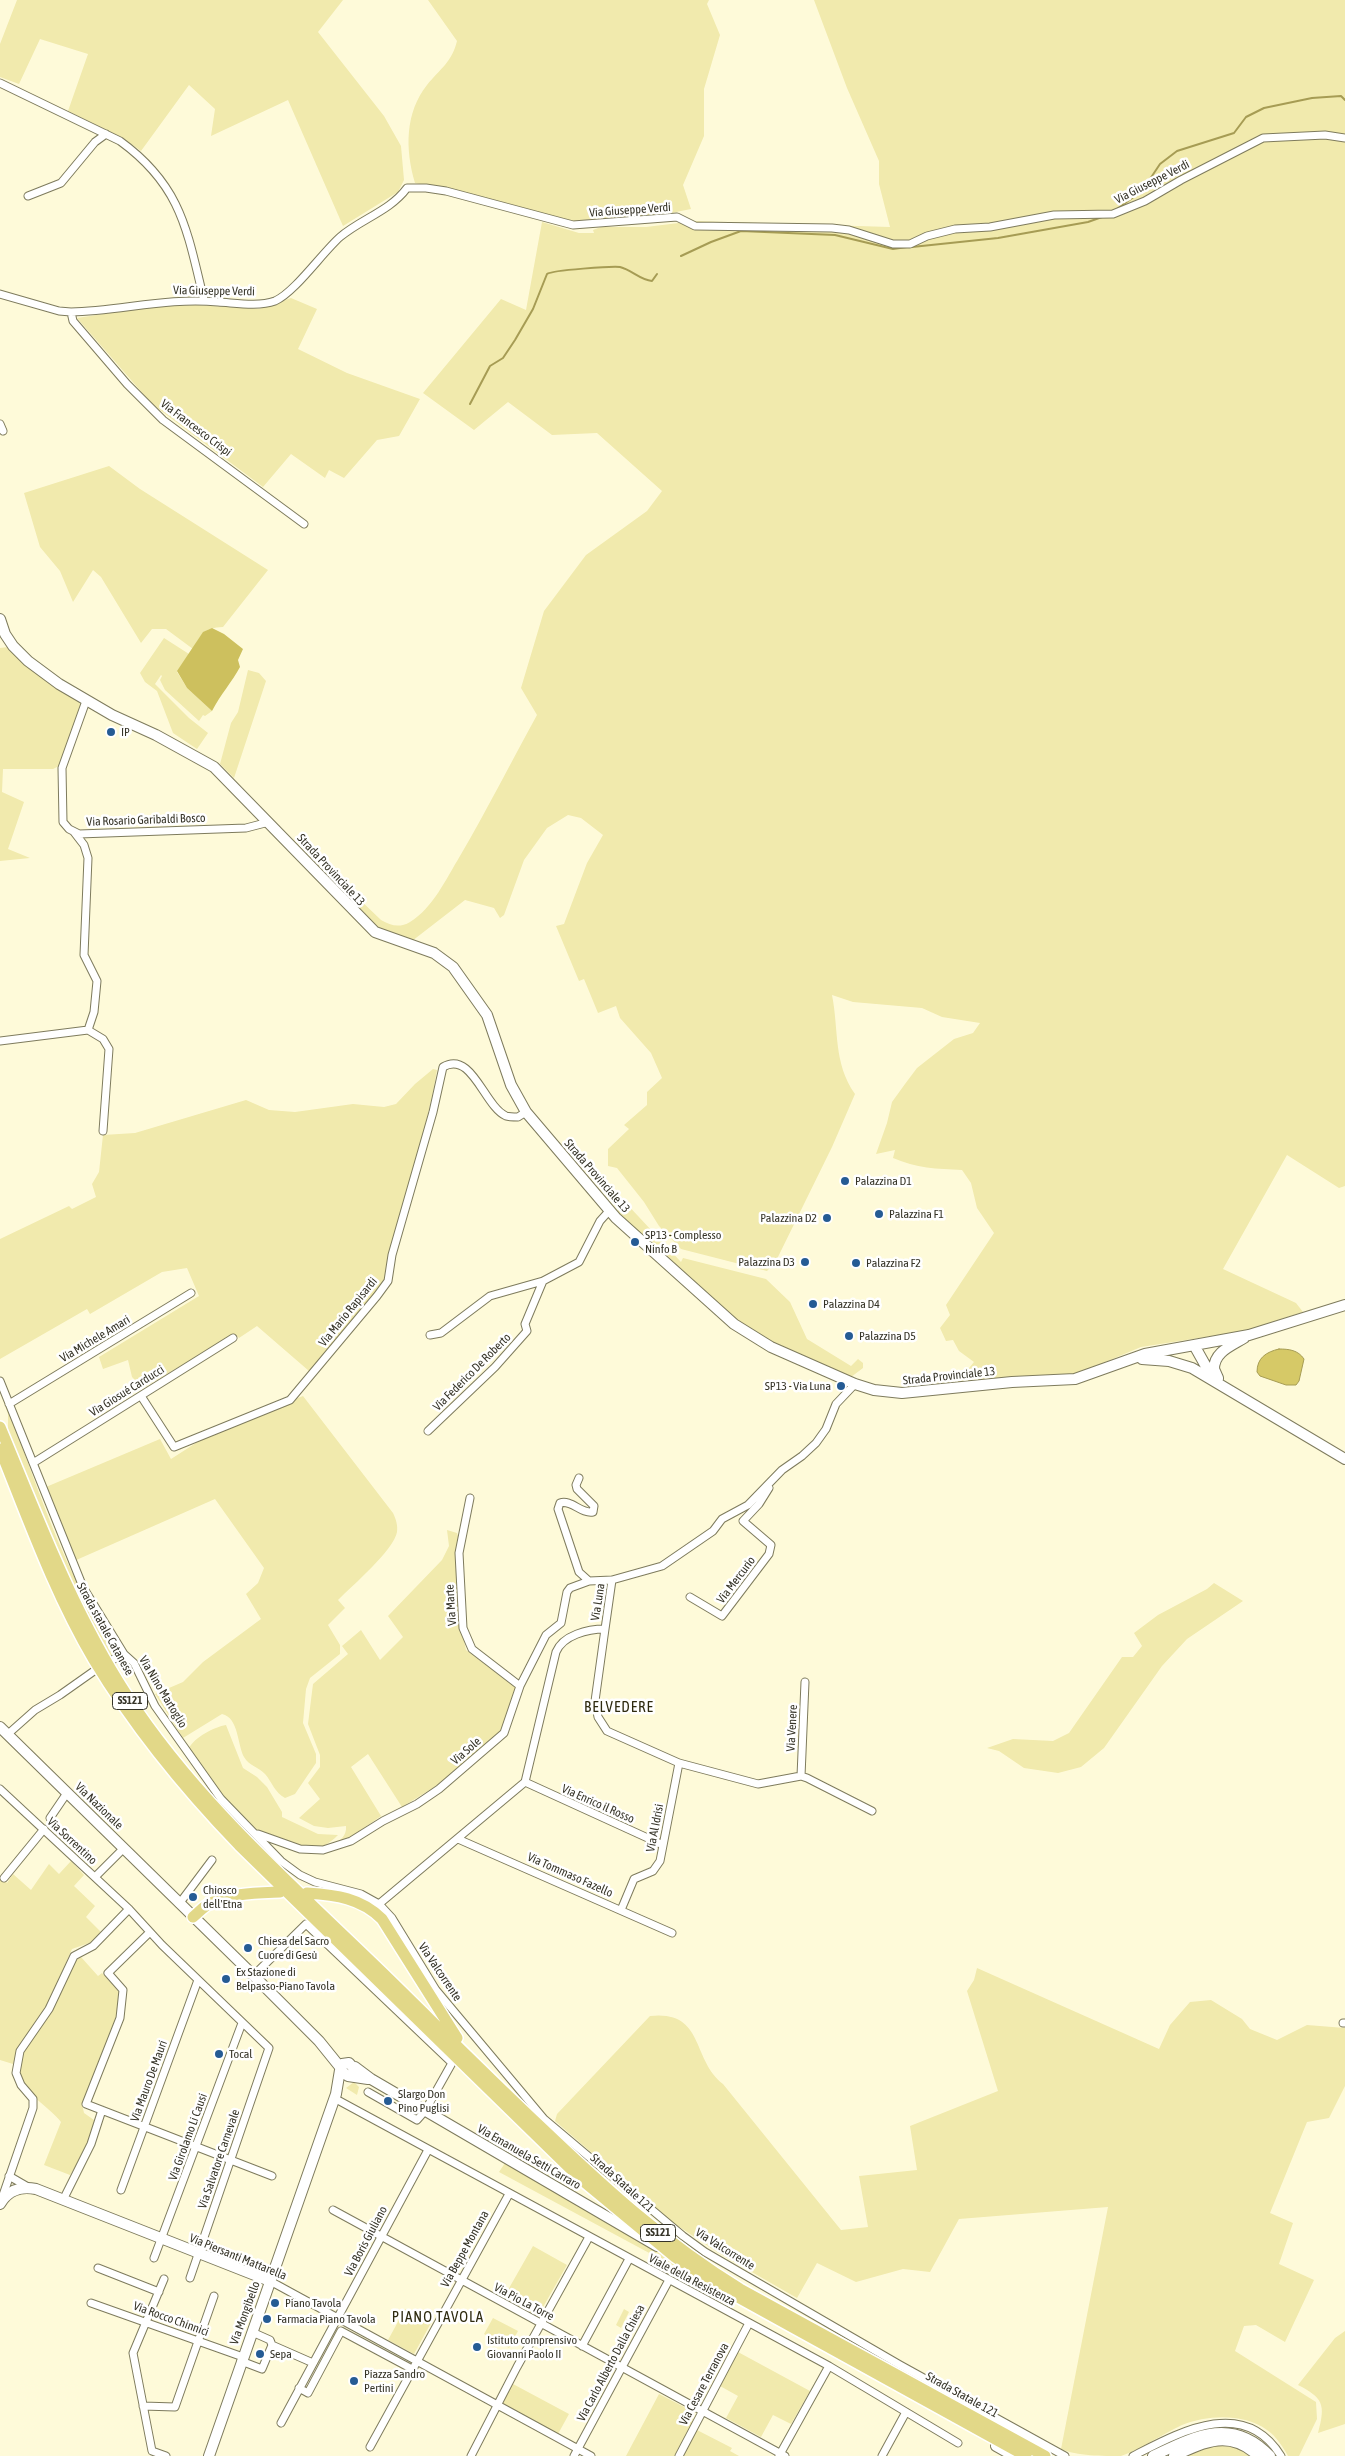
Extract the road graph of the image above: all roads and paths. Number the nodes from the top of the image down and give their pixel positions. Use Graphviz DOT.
graph roads {
  1 [pos="0,84"];
  2 [pos="106,134"];
  3 [pos="1345,138"];
  4 [pos="28,196"];
  5 [pos="0,294"];
  6 [pos="204,300"];
  7 [pos="71,312"];
  8 [pos="304,524"];
  9 [pos="0,619"];
  10 [pos="86,701"];
  11 [pos="269,822"];
  12 [pos="74,832"];
  13 [pos="88,1030"];
  14 [pos="0,1041"];
  15 [pos="526,1112"];
  16 [pos="103,1131"];
  17 [pos="609,1211"];
  18 [pos="543,1281"];
  19 [pos="192,1293"];
  20 [pos="1345,1305"];
  21 [pos="430,1335"];
  22 [pos="1249,1335"];
  23 [pos="233,1338"];
  24 [pos="1194,1345"];
  25 [pos="1131,1358"];
  26 [pos="1192,1368"];
  27 [pos="0,1380"];
  28 [pos="1220,1380"];
  29 [pos="855,1384"];
  30 [pos="141,1396"];
  31 [pos="9,1404"];
  32 [pos="1254,1404"];
  33 [pos="0,1427"];
  34 [pos="428,1431"];
  35 [pos="0,1449"];
  36 [pos="1345,1459"];
  37 [pos="33,1463"];
  38 [pos="579,1478"];
  39 [pos="771,1483"];
  40 [pos="470,1498"];
  41 [pos="612,1580"];
  42 [pos="589,1581"];
  43 [pos="690,1596"];
  44 [pos="605,1629"];
  45 [pos="124,1654"];
  46 [pos="110,1661"];
  47 [pos="94,1671"];
  48 [pos="806,1682"];
  49 [pos="520,1686"];
  50 [pos="4,1730"];
  51 [pos="678,1763"];
  52 [pos="800,1776"];
  53 [pos="525,1782"];
  54 [pos="0,1789"];
  55 [pos="68,1793"];
  56 [pos="872,1811"];
  57 [pos="50,1818"];
  58 [pos="44,1829"];
  59 [pos="255,1833"];
  60 [pos="458,1839"];
  61 [pos="663,1845"];
  62 [pos="124,1848"];
  63 [pos="212,1860"];
  64 [pos="95,1877"];
  65 [pos="4,1878"];
  66 [pos="280,1892"];
  67 [pos="307,1893"];
  68 [pos="180,1904"];
  69 [pos="379,1904"];
  70 [pos="129,1909"];
  71 [pos="621,1910"];
  72 [pos="193,1917"];
  73 [pos="320,1924"];
  74 [pos="334,1926"];
  75 [pos="150,1932"];
  76 [pos="672,1933"];
  77 [pos="402,1934"];
  78 [pos="254,1975"];
  79 [pos="198,1980"];
  80 [pos="242,2023"];
  81 [pos="348,2070"];
  82 [pos="500,2088"];
  83 [pos="368,2092"];
  84 [pos="335,2096"];
  85 [pos="102,2110"];
  86 [pos="425,2111"];
  87 [pos="144,2126"];
  88 [pos="196,2147"];
  89 [pos="428,2150"];
  90 [pos="232,2160"];
  91 [pos="9,2176"];
  92 [pos="272,2176"];
  93 [pos="29,2187"];
  94 [pos="121,2190"];
  95 [pos="508,2194"];
  96 [pos="63,2200"];
  97 [pos="0,2203"];
  98 [pos="333,2210"];
  99 [pos="381,2236"];
  100 [pos="589,2237"];
  101 [pos="161,2240"];
  102 [pos="199,2254"];
  103 [pos="674,2257"];
  104 [pos="154,2258"];
  105 [pos="629,2259"];
  106 [pos="98,2268"];
  107 [pos="190,2278"];
  108 [pos="164,2279"];
  109 [pos="460,2280"];
  110 [pos="669,2280"];
  111 [pos="270,2281"];
  112 [pos="159,2292"];
  113 [pos="214,2296"];
  114 [pos="91,2303"];
  115 [pos="337,2319"];
  116 [pos="146,2322"];
  117 [pos="540,2323"];
  118 [pos="749,2323"];
  119 [pos="252,2332"];
  120 [pos="198,2341"];
  121 [pos="272,2345"];
  122 [pos="582,2346"];
  123 [pos="242,2359"];
  124 [pos="416,2362"];
  125 [pos="313,2363"];
  126 [pos="829,2366"];
  127 [pos="621,2367"];
  128 [pos="412,2370"];
  129 [pos="299,2388"];
  130 [pos="912,2394"];
  131 [pos="497,2405"];
  132 [pos="143,2406"];
  133 [pos="702,2411"];
  134 [pos="906,2412"];
  135 [pos="281,2423"];
  136 [pos="958,2443"];
  137 [pos="370,2447"];
  138 [pos="578,2448"];
  139 [pos="781,2455"];
  140 [pos="166,2456"];
  141 [pos="209,2456"];
  142 [pos="471,2456"];
  143 [pos="574,2456"];
  144 [pos="591,2456"];
  145 [pos="678,2456"];
  146 [pos="882,2456"];
  147 [pos="1014,2456"];
  148 [pos="1026,2456"];
  149 [pos="1045,2456"];
  150 [pos="1065,2456"];
  151 [pos="1133,2456"];
  152 [pos="1153,2456"];
  153 [pos="1174,2456"];
  154 [pos="1258,2456"];
  155 [pos="1270,2456"];
  156 [pos="1281,2456"];
  1 -- 2 [label="street"];
  2 -- 4 [label="street"];
  2 -- 6 [label="street"];
  3 -- 6 [label="street, Via Giuseppe Verdi"];
  5 -- 7 [label="street, Via Giuseppe Verdi"];
  6 -- 7 [label="street, Via Giuseppe Verdi"];
  7 -- 8 [label="street, Via Francesco Crispi"];
  9 -- 10 [label="main road, Strada Provinciale 13"];
  10 -- 11 [label="main road, Strada Provinciale 13"];
  10 -- 12 [label="street, Via Rosario Garibaldi Bosco"];
  11 -- 12 [label="street, Via Rosario Garibaldi Bosco"];
  11 -- 15 [label="main road, Strada Provinciale 13"];
  12 -- 13 [label="street"];
  13 -- 14 [label="street"];
  13 -- 16 [label="street"];
  15 -- 17 [label="main road, Strada Provinciale 13"];
  15 -- 30 [label="street, Via Mario Rapisardi"];
  17 -- 18 [label="street"];
  17 -- 29 [label="main road, Strada Provinciale 13"];
  18 -- 21 [label="street"];
  18 -- 34 [label="street, Via Federico De Roberto"];
  19 -- 31 [label="street, Via Michele Amari"];
  20 -- 22 [label="main road, Strada Provinciale 13"];
  22 -- 24 [label="main road, Strada Provinciale 13"];
  22 -- 28 [label="main road"];
  23 -- 30 [label="street, Via Giosué Carducci"];
  24 -- 25 [label="main road, Strada Provinciale 13"];
  24 -- 26 [label="main road"];
  24 -- 28 [label="main road"];
  25 -- 26 [label="main road"];
  25 -- 29 [label="main road, Strada Provinciale 13"];
  26 -- 32 [label="main road"];
  27 -- 31 [label="street, Via Nino Martoglio"];
  28 -- 32 [label="main road"];
  29 -- 39 [label="street, Via Luna"];
  30 -- 37 [label="street, Via Giosué Carducci"];
  31 -- 37 [label="street, Via Nino Martoglio"];
  32 -- 36 [label="main road"];
  33 -- 74 [label="main road, Strada statale Catanese / SS121"];
  35 -- 73 [label="main road, Strada statale Catanese / SS121"];
  37 -- 45 [label="street, Via Nino Martoglio"];
  38 -- 42 [label="street"];
  39 -- 41 [label="street, Via Luna"];
  39 -- 43 [label="street, Via Mercurio"];
  40 -- 49 [label="street, Via Marte"];
  41 -- 42 [label="street, Via Sole"];
  41 -- 44 [label="street, Via Luna"];
  42 -- 49 [label="street, Via Sole"];
  44 -- 51 [label="street"];
  44 -- 53 [label="street, Via Luna"];
  45 -- 46 [label="street"];
  45 -- 59 [label="street, Via Nino Martoglio"];
  47 -- 50 [label="street"];
  48 -- 52 [label="street, Via Venere"];
  49 -- 59 [label="street, Via Sole"];
  50 -- 55 [label="main road, Via Nazionale"];
  51 -- 52 [label="street"];
  51 -- 61 [label="street, Via Al Idrisi"];
  52 -- 56 [label="street"];
  53 -- 60 [label="street"];
  53 -- 61 [label="street, Via Enrico il Rosso"];
  54 -- 58 [label="street, Via Sorrentino"];
  55 -- 57 [label="street"];
  55 -- 62 [label="main road, Via Nazionale"];
  58 -- 64 [label="street, Via Sorrentino"];
  58 -- 65 [label="street"];
  59 -- 69 [label="street, Via Nino Martoglio"];
  60 -- 69 [label="street"];
  60 -- 71 [label="street, Via Tommaso Fazello"];
  61 -- 71 [label="street, Via Al Idrisi"];
  62 -- 64 [label="street"];
  62 -- 68 [label="main road, Via Nazionale"];
  63 -- 68 [label="street"];
  64 -- 70 [label="street, Via Sorrentino"];
  66 -- 72 [label="main road"];
  67 -- 82 [label="main road"];
  68 -- 72 [label="main road"];
  69 -- 77 [label="street, Via Nino Martoglio"];
  70 -- 75 [label="street"];
  70 -- 91 [label="street"];
  71 -- 76 [label="street, Via Tommaso Fazello"];
  72 -- 78 [label="main road"];
  73 -- 103 [label="main road, Strada Statale 121 / SS121"];
  74 -- 82 [label="main road, Strada Statale 121 / SS121"];
  75 -- 79 [label="street"];
  75 -- 85 [label="street"];
  77 -- 150 [label="street, Via Valcorrente"];
  78 -- 81 [label="main road"];
  78 -- 86 [label="street"];
  79 -- 80 [label="street"];
  79 -- 87 [label="street, Via Mauro De Mauri"];
  80 -- 88 [label="street, Via Girolamo Li Causi"];
  80 -- 90 [label="street, Via Salvatore Carnevale"];
  81 -- 84 [label="main road"];
  81 -- 86 [label="main road, Via Emanuela Setti Carraro"];
  82 -- 149 [label="main road, Strada Statale 121 / SS121"];
  83 -- 86 [label="street"];
  84 -- 89 [label="street, Viale della Resistenza"];
  84 -- 111 [label="main road, Via Mongibello"];
  85 -- 87 [label="street"];
  85 -- 96 [label="street"];
  86 -- 103 [label="main road, Via Emanuela Setti Carraro"];
  87 -- 88 [label="street"];
  87 -- 94 [label="street, Via Mauro De Mauri"];
  88 -- 90 [label="street"];
  88 -- 101 [label="street, Via Girolamo Li Causi"];
  89 -- 95 [label="street, Viale della Resistenza"];
  89 -- 99 [label="street, Via Boris Giuliano"];
  90 -- 92 [label="street"];
  90 -- 102 [label="street, Via Salvatore Carnevale"];
  91 -- 93 [label="street"];
  91 -- 97 [label="street"];
  93 -- 96 [label="main road, Via Piersanti Mattarella"];
  93 -- 97 [label="main road"];
  95 -- 100 [label="street, Viale della Resistenza"];
  95 -- 109 [label="street, Via Beppe Montana"];
  96 -- 101 [label="main road, Via Piersanti Mattarella"];
  98 -- 99 [label="street, Via Pio La Torre"];
  99 -- 109 [label="street, Via Pio La Torre"];
  99 -- 115 [label="street, Via Boris Giuliano"];
  100 -- 105 [label="street, Viale della Resistenza"];
  100 -- 117 [label="street"];
  101 -- 102 [label="main road, Via Piersanti Mattarella"];
  101 -- 104 [label="street, Via Girolamo Li Causi"];
  102 -- 107 [label="street, Via Salvatore Carnevale"];
  102 -- 111 [label="main road, Via Piersanti Mattarella"];
  103 -- 130 [label="main road, Strada Statale 121 / SS121"];
  105 -- 110 [label="street, Viale della Resistenza"];
  105 -- 122 [label="street"];
  106 -- 112 [label="street"];
  108 -- 112 [label="street"];
  109 -- 117 [label="street, Via Pio La Torre"];
  109 -- 124 [label="street, Via Beppe Montana"];
  110 -- 118 [label="street, Viale della Resistenza"];
  110 -- 127 [label="street, Via Carlo Alberto Dalla Chiesa"];
  111 -- 115 [label="street, Via Piersanti Mattarella"];
  111 -- 119 [label="main road, Via Mongibello"];
  112 -- 116 [label="street"];
  113 -- 120 [label="street"];
  114 -- 116 [label="street, Via Rocco Chinnici"];
  115 -- 124 [label="street, Via Piersanti Mattarella"];
  115 -- 125 [label="street, Via Boris Giuliano"];
  116 -- 120 [label="street, Via Rocco Chinnici"];
  116 -- 132 [label="street"];
  117 -- 122 [label="street, Via Pio La Torre"];
  117 -- 131 [label="street"];
  118 -- 126 [label="street, Viale della Resistenza"];
  118 -- 133 [label="street, Via Cesare Terranova"];
  119 -- 121 [label="street"];
  119 -- 123 [label="main road, Via Mongibello"];
  120 -- 123 [label="street, Via Rocco Chinnici"];
  120 -- 132 [label="street"];
  121 -- 123 [label="street, Via Rocco Chinnici"];
  121 -- 125 [label="street"];
  122 -- 127 [label="street, Via Pio La Torre"];
  123 -- 141 [label="main road, Via Mongibello"];
  124 -- 128 [label="street, Via Beppe Montana"];
  124 -- 131 [label="street, Via Piersanti Mattarella"];
  125 -- 129 [label="street, Via Boris Giuliano"];
  126 -- 134 [label="street, Viale della Resistenza"];
  126 -- 139 [label="street"];
  127 -- 133 [label="street, Via Pio La Torre"];
  127 -- 138 [label="street, Via Carlo Alberto Dalla Chiesa"];
  128 -- 129 [label="street"];
  128 -- 137 [label="street, Via Beppe Montana"];
  129 -- 135 [label="street, Via Boris Giuliano"];
  130 -- 147 [label="main road"];
  130 -- 148 [label="main road, Strada Statale 121 / SS121"];
  131 -- 138 [label="street, Via Piersanti Mattarella"];
  131 -- 142 [label="street"];
  132 -- 140 [label="street"];
  133 -- 139 [label="street, Via Pio La Torre"];
  133 -- 145 [label="street, Via Cesare Terranova"];
  134 -- 136 [label="street, Viale della Resistenza"];
  134 -- 146 [label="street"];
  138 -- 143 [label="street, Via Carlo Alberto Dalla Chiesa"];
  138 -- 144 [label="street, Via Piersanti Mattarella"];
  151 -- 156 [label="street"];
  152 -- 155 [label="main road"];
  153 -- 154 [label="main road"];
}
